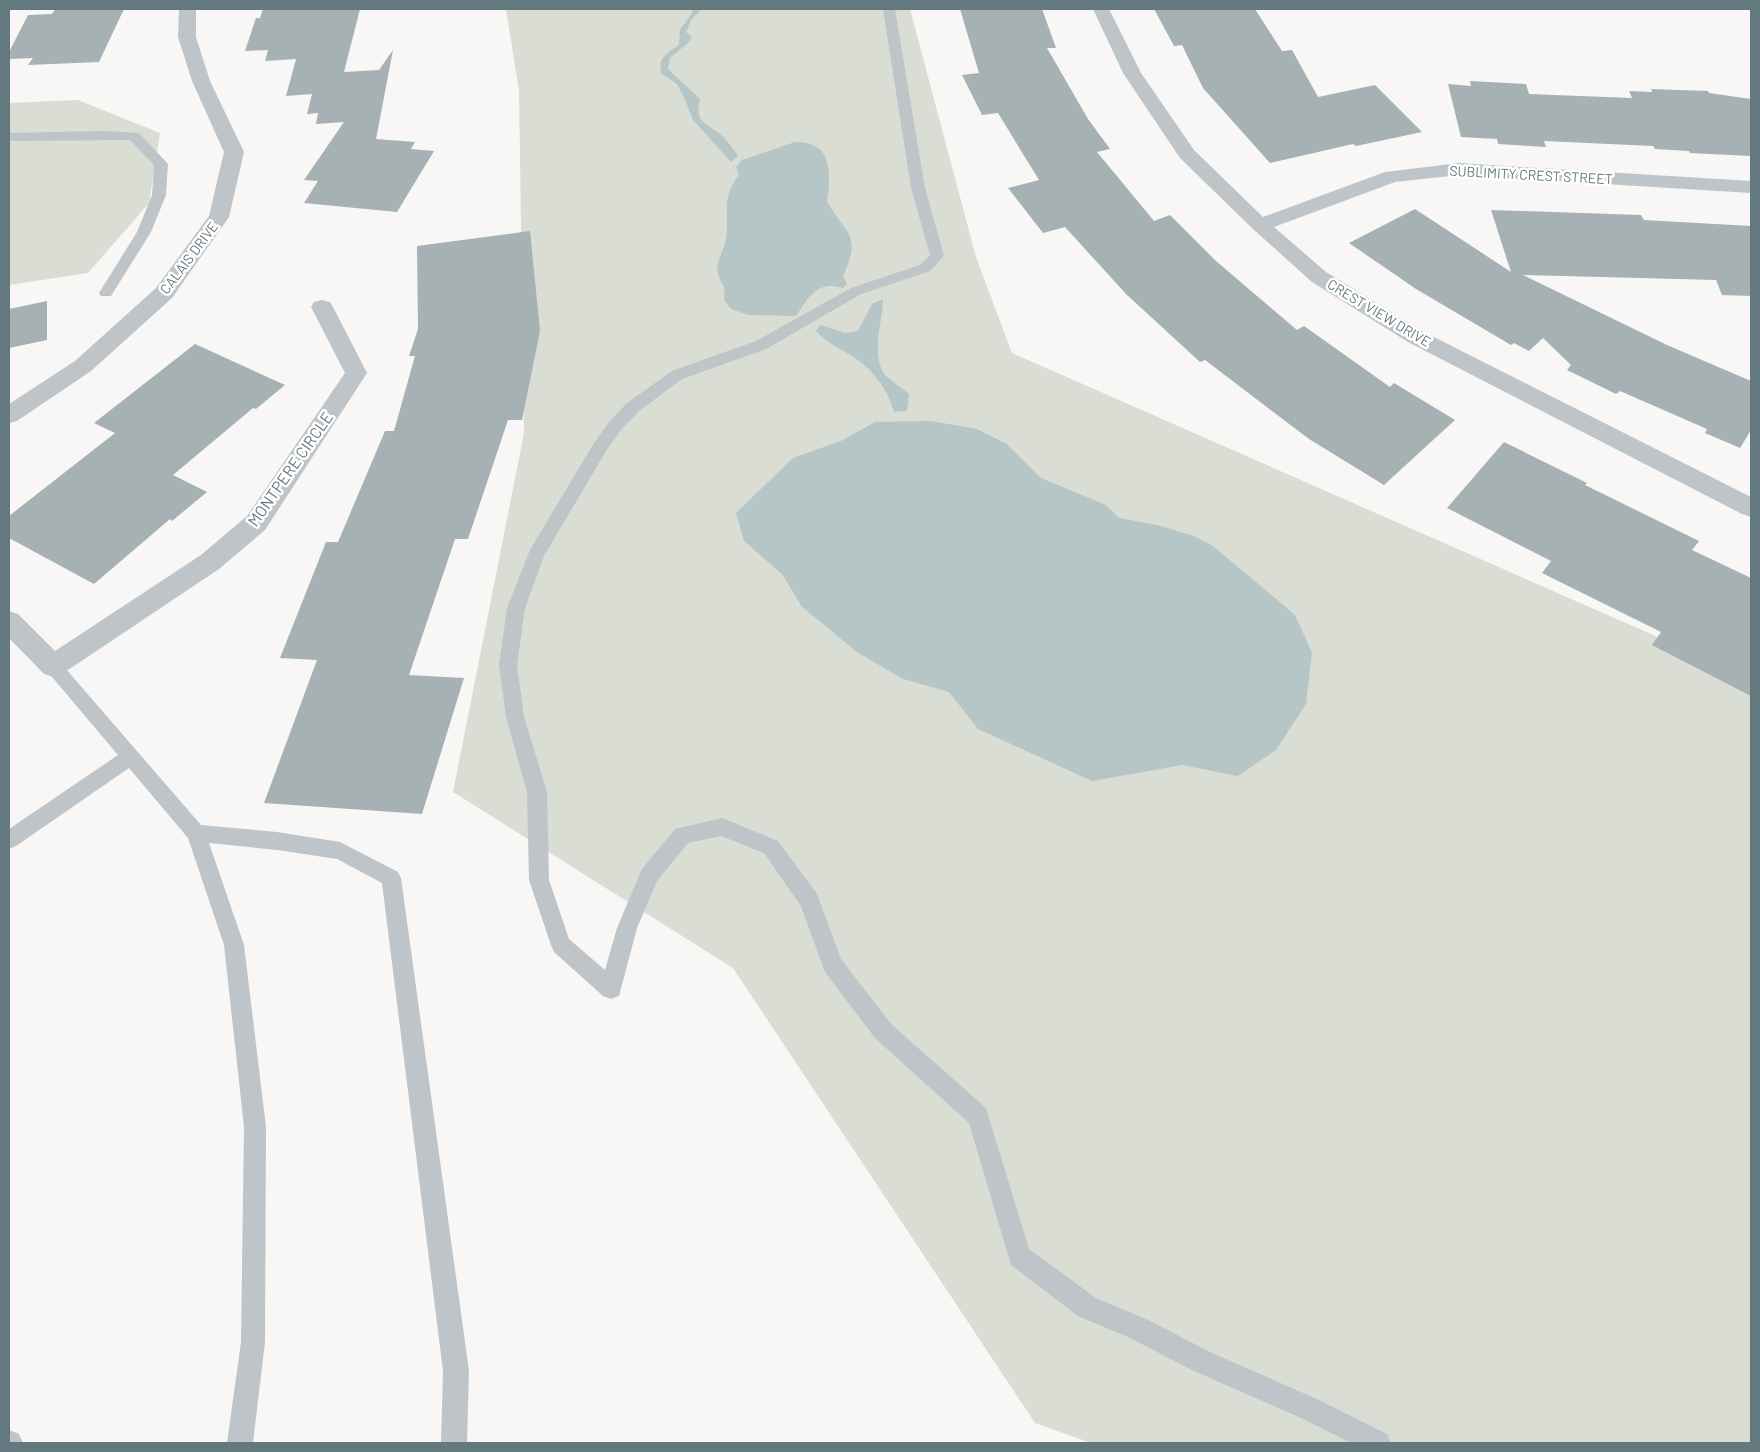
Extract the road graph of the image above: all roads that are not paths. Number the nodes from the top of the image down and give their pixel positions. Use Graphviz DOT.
graph roads {
  1 [pos="188,9"];
  2 [pos="890,9"];
  3 [pos="1101,9"];
  4 [pos="9,137"];
  5 [pos="1751,187"];
  6 [pos="1260,226"];
  7 [pos="106,293"];
  8 [pos="322,308"];
  9 [pos="9,415"];
  10 [pos="1751,508"];
  11 [pos="9,621"];
  12 [pos="53,666"];
  13 [pos="131,756"];
  14 [pos="196,833"];
  15 [pos="9,840"];
  16 [pos="240,1443"];
  17 [pos="454,1443"];
  18 [pos="1378,1443"];
  1 -- 9 [label="street, CALAIS DRIVE"];
  2 -- 18 [label="lane"];
  3 -- 6 [label="street, CREST VIEW DRIVE"];
  4 -- 7 [label="lane"];
  5 -- 6 [label="street, SUBLIMITY CREST STREET"];
  6 -- 10 [label="street, CREST VIEW DRIVE"];
  8 -- 12 [label="street, MONTPERE CIRCLE"];
  11 -- 12 [label="street"];
  12 -- 13 [label="lane"];
  13 -- 14 [label="lane"];
  13 -- 15 [label="lane"];
  14 -- 16 [label="lane"];
  14 -- 17 [label="lane"];
}
